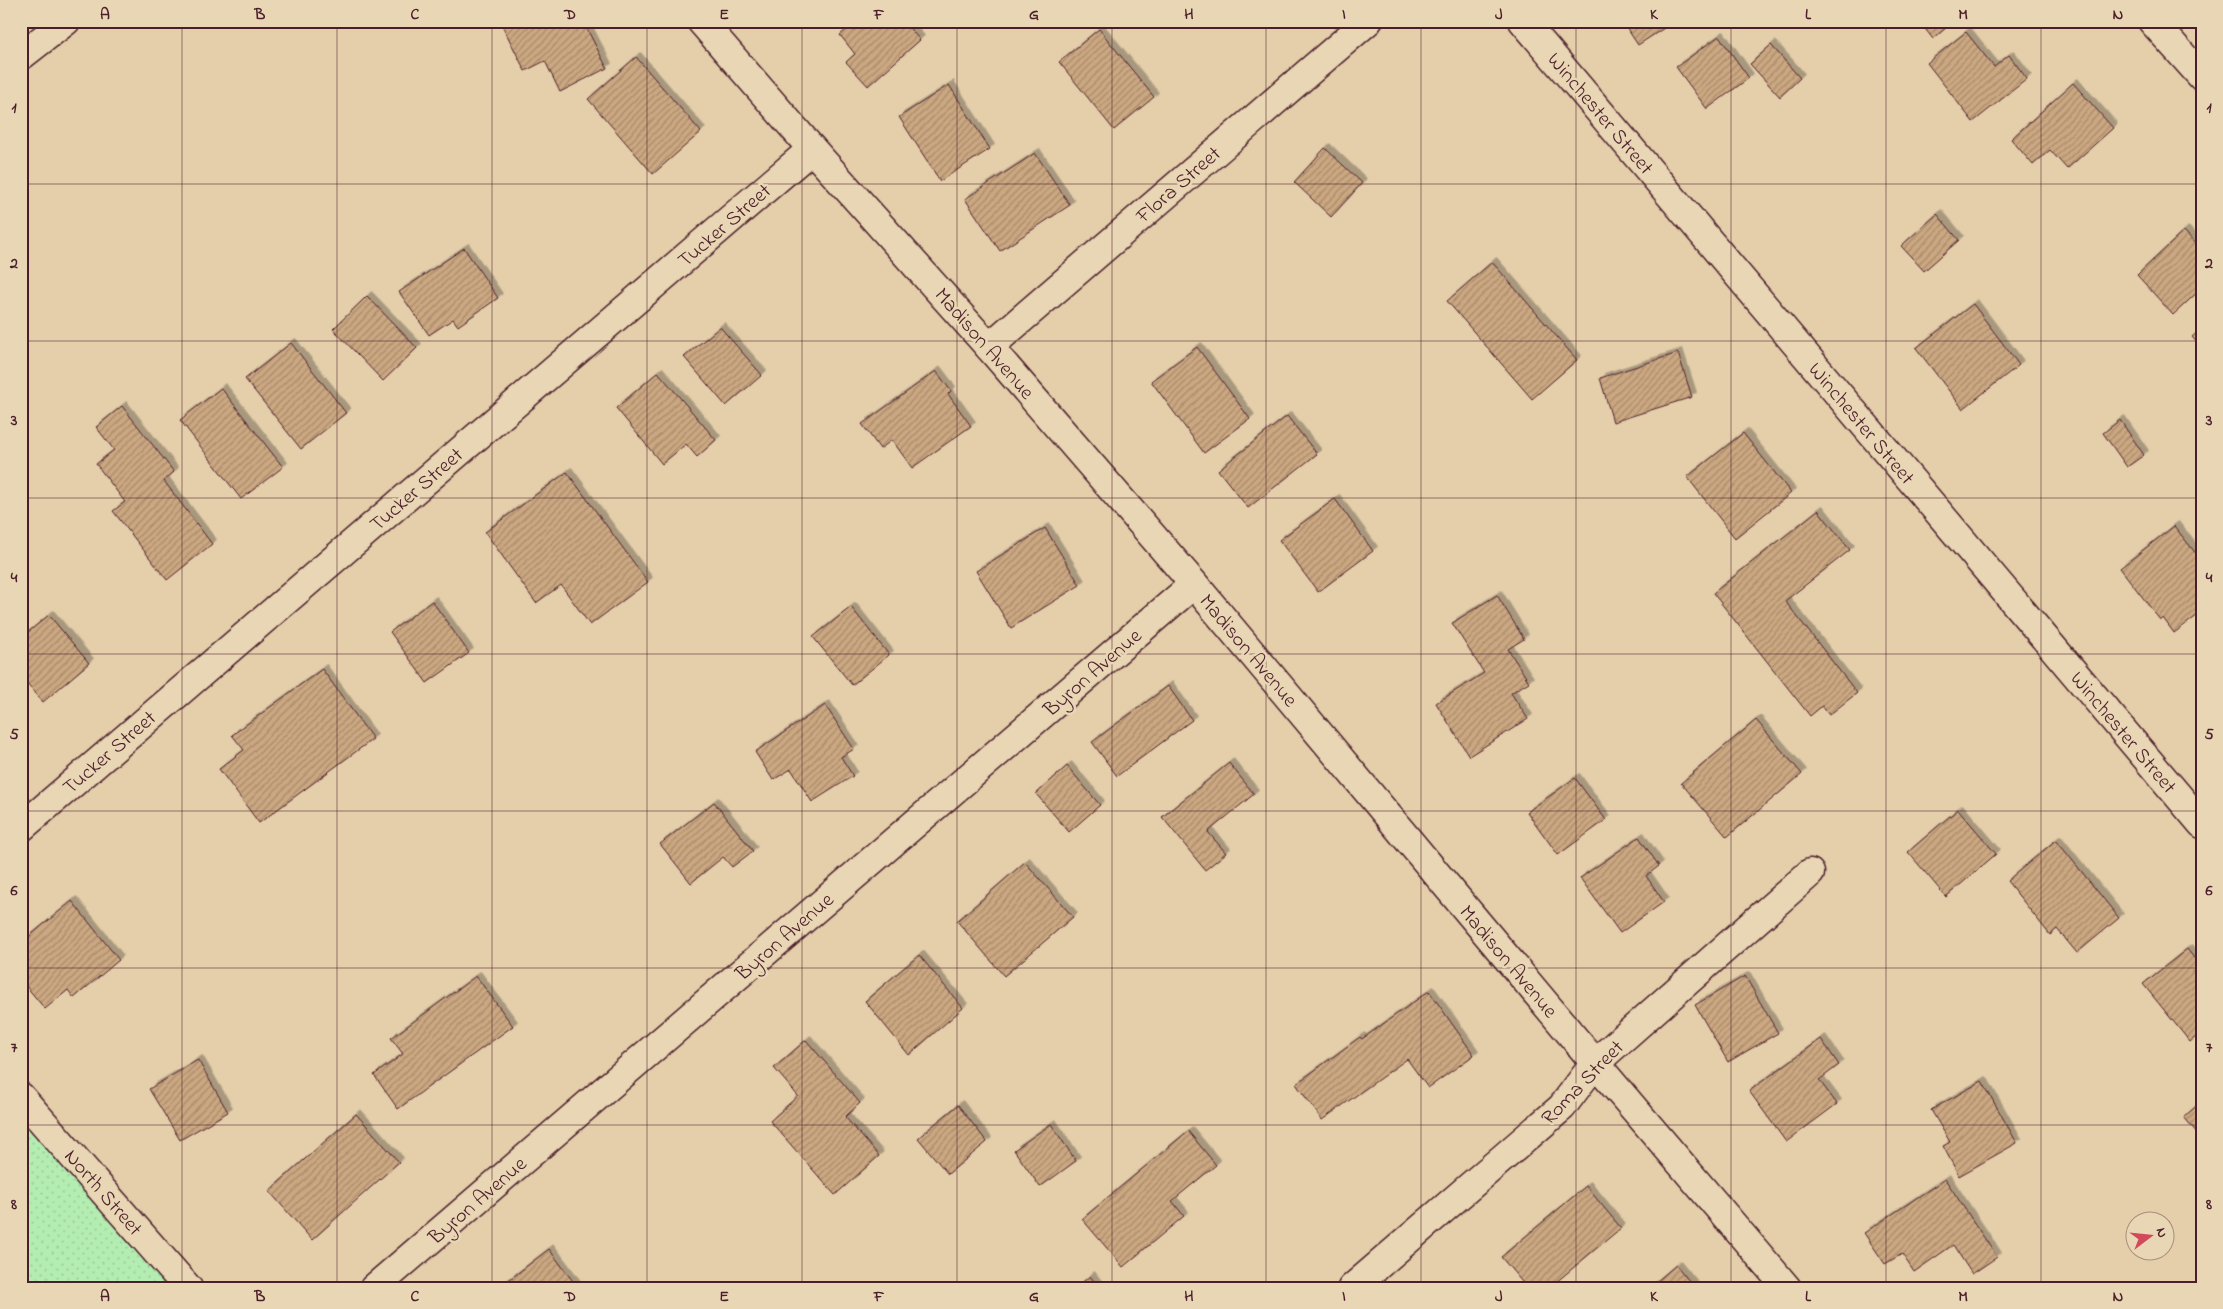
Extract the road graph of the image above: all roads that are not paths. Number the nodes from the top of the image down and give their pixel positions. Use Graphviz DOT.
graph roads {
  1 [pos="66,21"];
  2 [pos="701,21"];
  3 [pos="1368,21"];
  4 [pos="1523,21"];
  5 [pos="2152,21"];
  6 [pos="21,56"];
  7 [pos="2202,77"];
  8 [pos="812,149"];
  9 [pos="989,347"];
  10 [pos="1194,584"];
  11 [pos="2202,824"];
  12 [pos="21,828"];
  13 [pos="1810,873"];
  14 [pos="1595,1063"];
  15 [pos="21,1097"];
  16 [pos="188,1288"];
  17 [pos="374,1288"];
  18 [pos="1352,1288"];
  19 [pos="1787,1288"];
  1 -- 6 [label="street"];
  2 -- 8 [label="street, Madison Avenue"];
  3 -- 9 [label="street, Flora Street"];
  4 -- 11 [label="street, Winchester Street"];
  5 -- 7 [label="street"];
  8 -- 9 [label="street, Madison Avenue"];
  8 -- 12 [label="street, Tucker Street"];
  9 -- 10 [label="street, Madison Avenue"];
  10 -- 14 [label="street, Madison Avenue"];
  10 -- 17 [label="street, Byron Avenue"];
  13 -- 14 [label="street, Roma Street"];
  14 -- 18 [label="street, Roma Street"];
  14 -- 19 [label="street, Madison Avenue"];
  15 -- 16 [label="street, North Street"];
}
